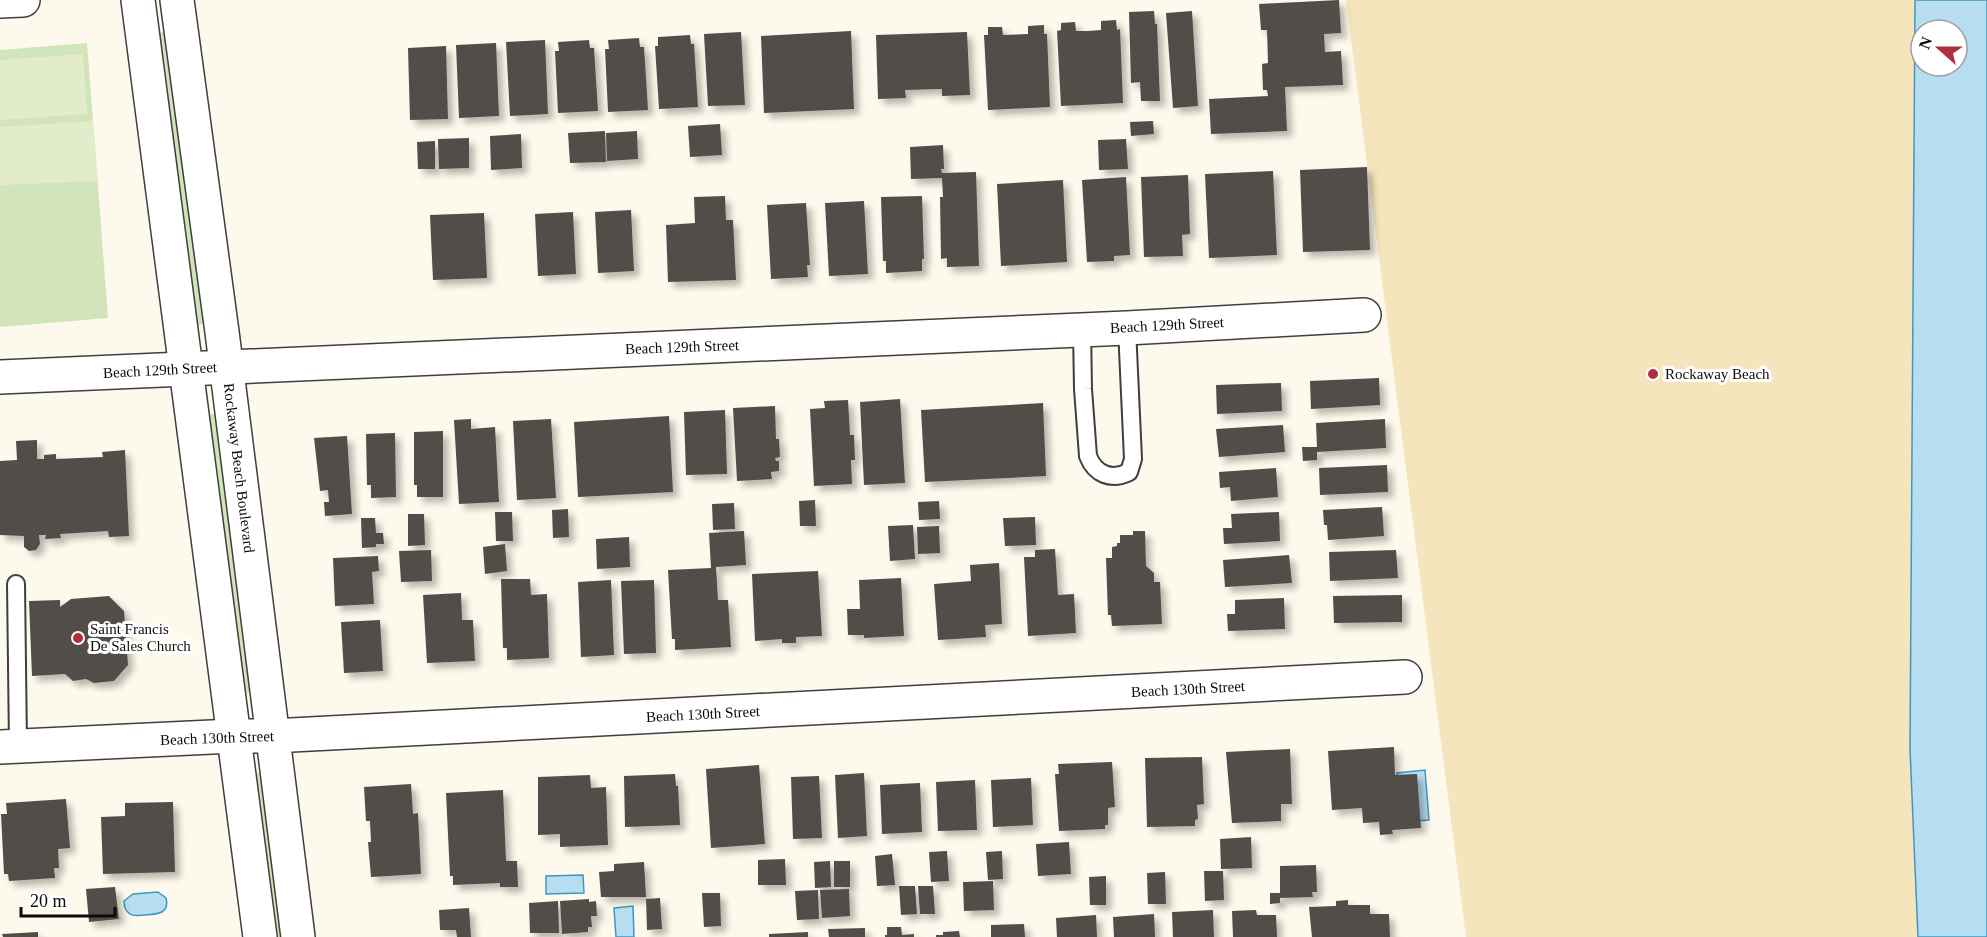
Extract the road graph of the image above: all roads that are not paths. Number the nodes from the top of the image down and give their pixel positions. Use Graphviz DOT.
graph roads {
  1 [pos="23,0"];
  2 [pos="138,0"];
  3 [pos="177,0"];
  4 [pos="0,1"];
  5 [pos="1364,315"];
  6 [pos="1127,328"];
  7 [pos="1082,330"];
  8 [pos="226,367"];
  9 [pos="185,368"];
  10 [pos="0,377"];
  11 [pos="15,584"];
  12 [pos="1405,677"];
  13 [pos="233,736"];
  14 [pos="272,736"];
  15 [pos="9,746"];
  16 [pos="260,937"];
  17 [pos="298,937"];
  1 -- 4 [label="street"];
  2 -- 9 [label="street"];
  3 -- 8 [label="street, Rockaway Beach Boulevard"];
  5 -- 6 [label="street, Beach 129th Street"];
  6 -- 7 [label="street, Beach 129th Street"];
  6 -- 7 [label="lane"];
  7 -- 8 [label="street, Beach 129th Street"];
  8 -- 9 [label="street, Beach 129th Street"];
  8 -- 14 [label="street, Rockaway Beach Boulevard"];
  9 -- 10 [label="street, Beach 129th Street"];
  9 -- 13 [label="street"];
  11 -- 15 [label="lane"];
  12 -- 14 [label="street, Beach 130th Street"];
  13 -- 14 [label="street, Beach 130th Street"];
  13 -- 15 [label="street, Beach 130th Street"];
  13 -- 16 [label="street"];
  14 -- 17 [label="street, Rockaway Beach Boulevard"];
}
